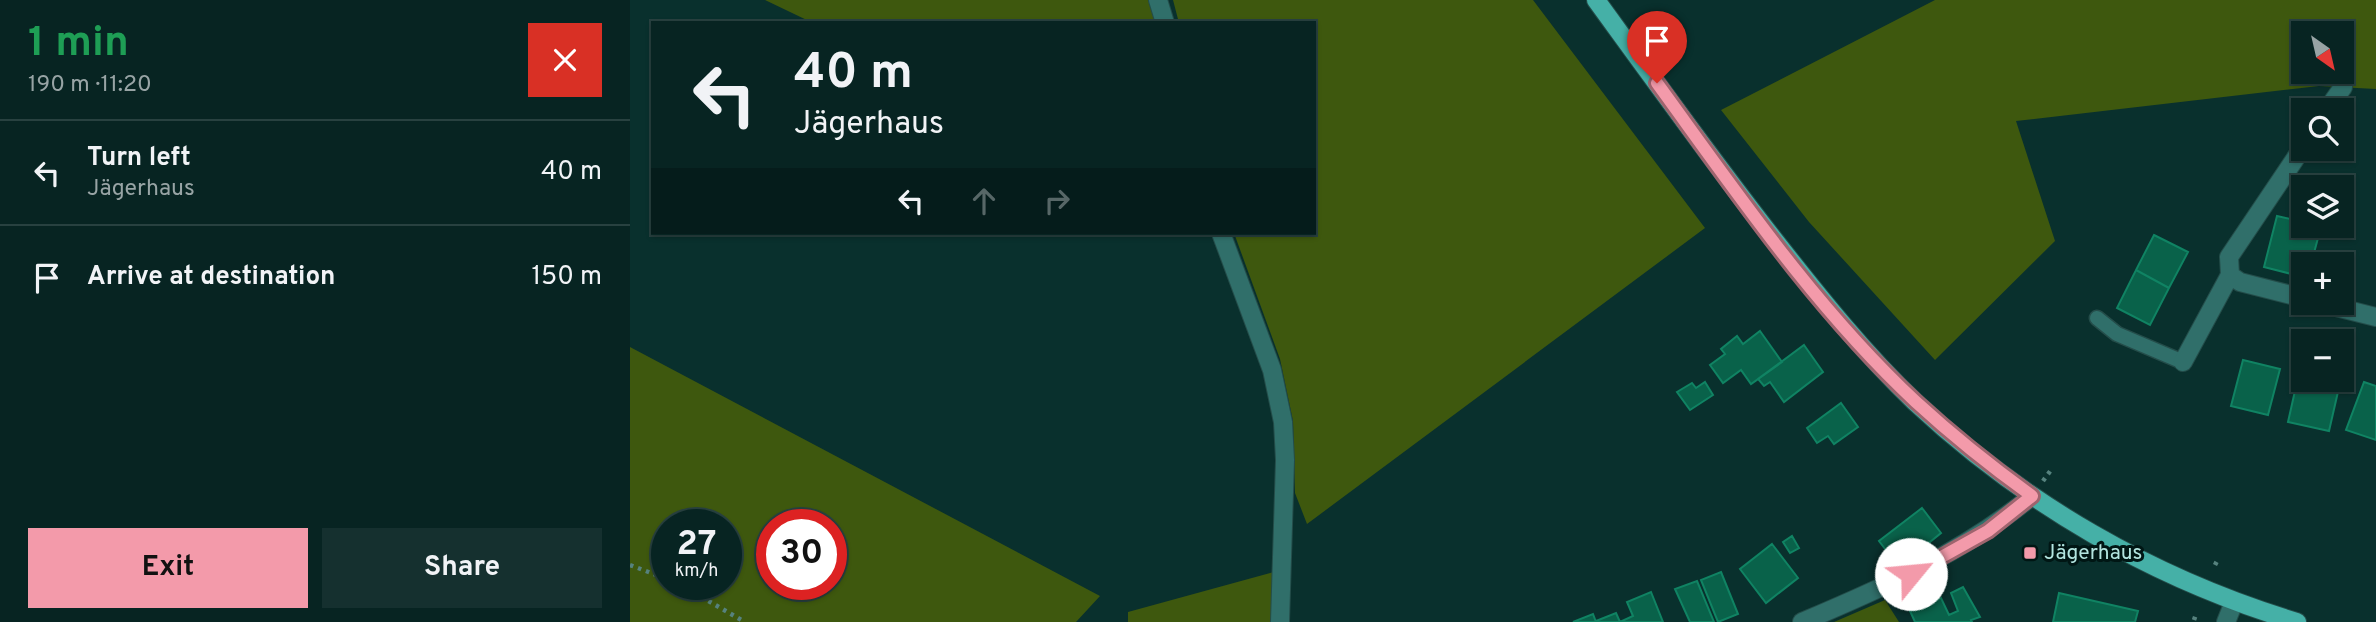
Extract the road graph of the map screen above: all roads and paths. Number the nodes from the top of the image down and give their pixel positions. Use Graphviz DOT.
graph roads {
  1 [pos="1158,0"];
  2 [pos="1596,0"];
  3 [pos="1164,21"];
  4 [pos="2343,86"];
  5 [pos="2336,98"];
  6 [pos="2294,161"];
  7 [pos="1222,235"];
  8 [pos="2230,275"];
  9 [pos="2291,296"];
  10 [pos="2354,312"];
  11 [pos="2376,317"];
  12 [pos="2097,318"];
  13 [pos="2183,362"];
  14 [pos="2032,496"];
  15 [pos="630,565"];
  16 [pos="651,573"];
  17 [pos="707,600"];
  18 [pos="2234,602"];
  19 [pos="2196,614"];
  20 [pos="2194,620"];
  21 [pos="745,622"];
  22 [pos="1280,622"];
  23 [pos="1802,622"];
  24 [pos="2226,622"];
  25 [pos="2297,622"];
  1 -- 3 [label="street"];
  2 -- 14 [label="main road"];
  4 -- 5 [label="street"];
  6 -- 8 [label="street"];
  7 -- 22 [label="street"];
  8 -- 9 [label="street"];
  8 -- 13 [label="street"];
  10 -- 11 [label="street"];
  12 -- 13 [label="lane"];
  14 -- 18 [label="main road"];
  14 -- 23 [label="street"];
  15 -- 16 [label="path"];
  17 -- 21 [label="path"];
  18 -- 24 [label="street"];
  18 -- 25 [label="main road"];
  19 -- 20 [label="path"];
}
